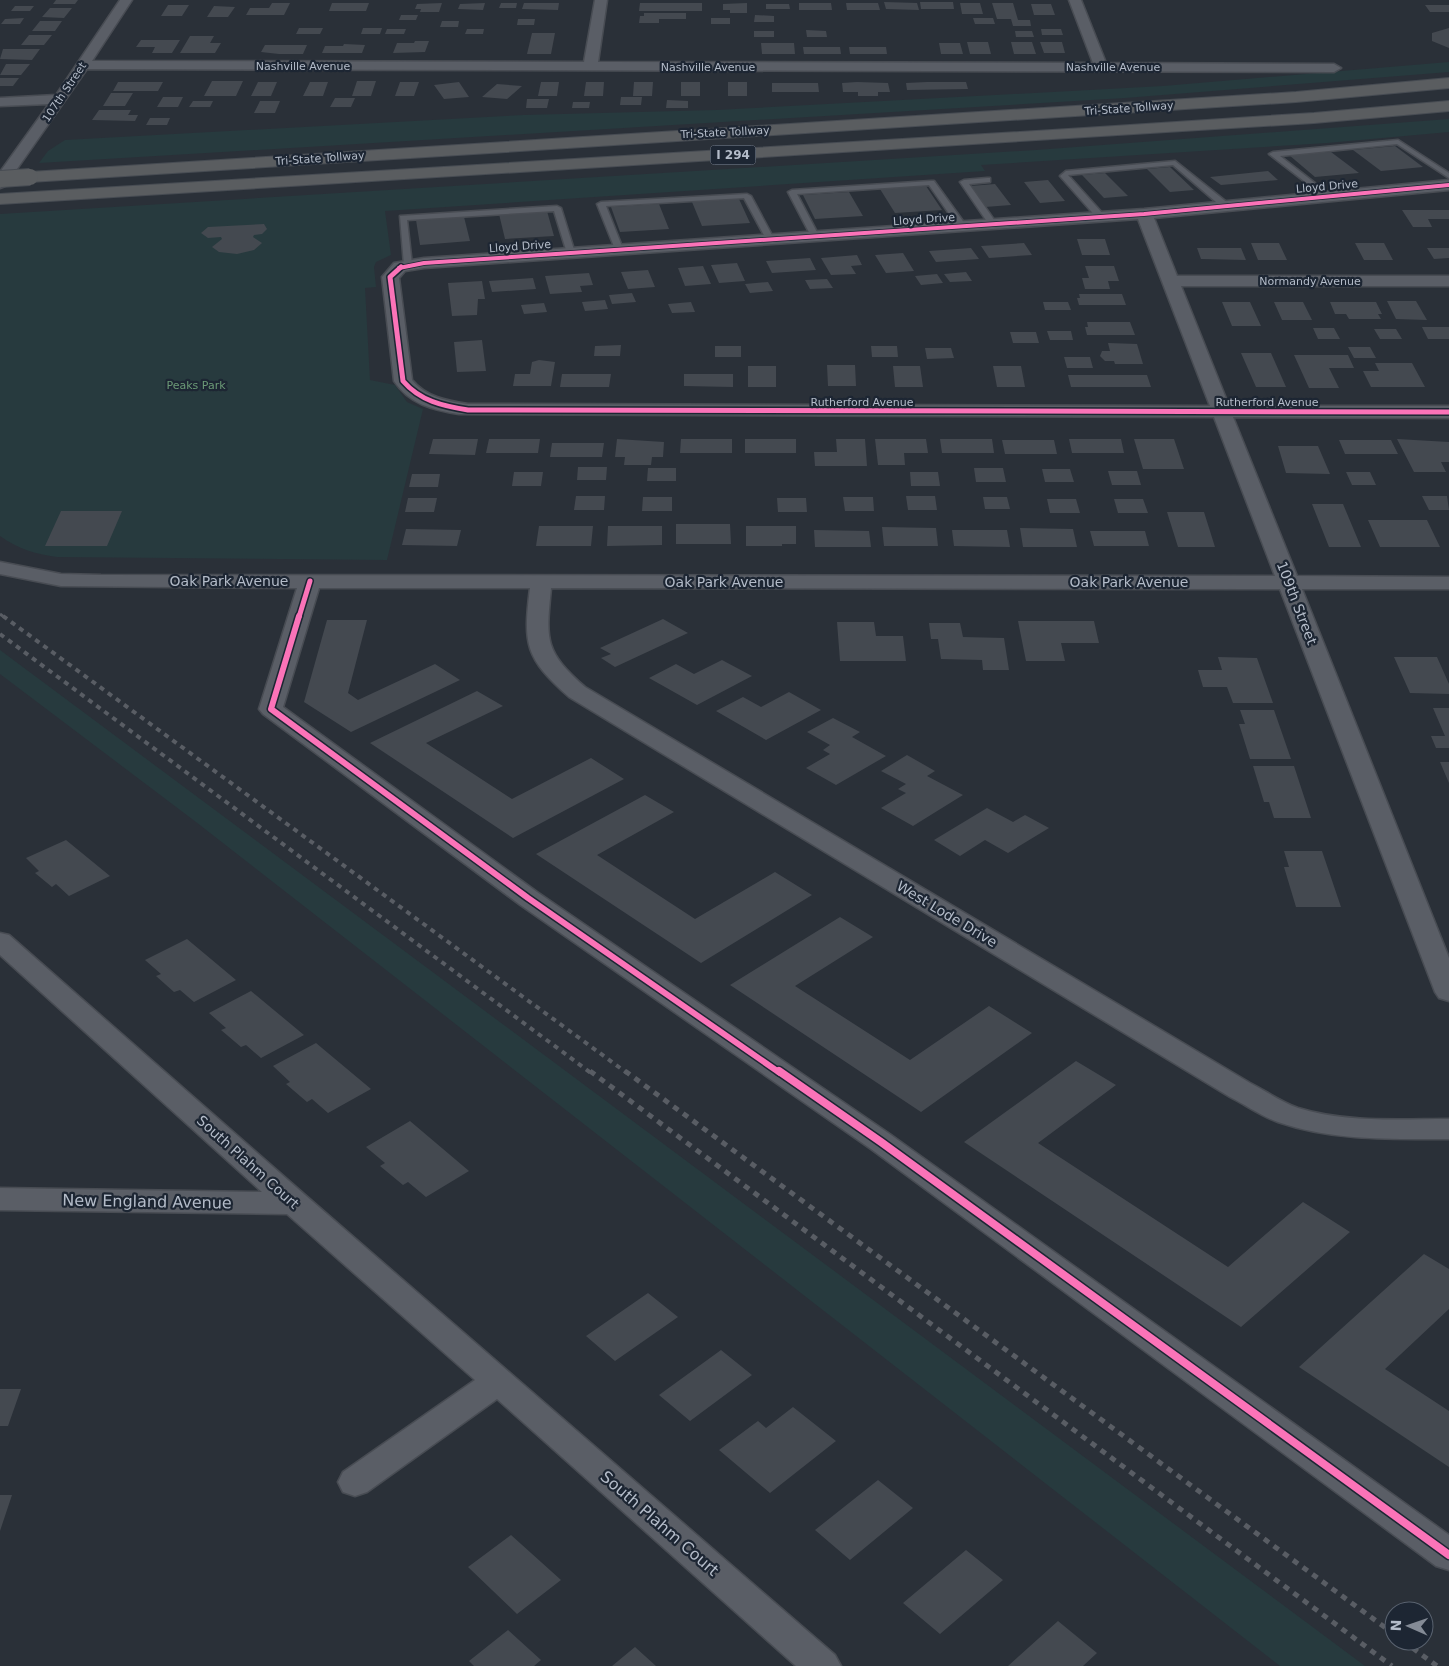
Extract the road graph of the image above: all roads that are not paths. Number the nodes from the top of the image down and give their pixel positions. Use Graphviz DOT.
graph roads {
  1 [pos="126,0"];
  2 [pos="601,0"];
  3 [pos="1075,0"];
  4 [pos="82,65"];
  5 [pos="590,67"];
  6 [pos="1101,67"];
  7 [pos="1334,68"];
  8 [pos="1449,83"];
  9 [pos="60,99"];
  10 [pos="0,102"];
  11 [pos="1449,106"];
  12 [pos="1449,176"];
  13 [pos="0,179"];
  14 [pos="987,180"];
  15 [pos="0,183"];
  16 [pos="1449,185"];
  17 [pos="1326,196"];
  18 [pos="8,198"];
  19 [pos="1226,206"];
  20 [pos="1144,214"];
  21 [pos="1101,217"];
  22 [pos="993,224"];
  23 [pos="962,226"];
  24 [pos="815,236"];
  25 [pos="770,239"];
  26 [pos="619,250"];
  27 [pos="571,253"];
  28 [pos="404,266"];
  29 [pos="1170,281"];
  30 [pos="1449,281"];
  31 [pos="1220,412"];
  32 [pos="1449,412"];
  33 [pos="0,568"];
  34 [pos="310,581"];
  35 [pos="542,581"];
  36 [pos="1289,582"];
  37 [pos="1449,583"];
  38 [pos="0,940"];
  39 [pos="1449,992"];
  40 [pos="1449,1130"];
  41 [pos="0,1199"];
  42 [pos="294,1203"];
  43 [pos="498,1381"];
  44 [pos="355,1482"];
  45 [pos="1449,1555"];
  46 [pos="822,1666"];
  1 -- 4 [label="street, 107th Street"];
  2 -- 5 [label="street"];
  3 -- 6 [label="street"];
  4 -- 5 [label="street, Nashville Avenue"];
  4 -- 9 [label="street, 107th Street"];
  5 -- 6 [label="street, Nashville Avenue"];
  6 -- 7 [label="street, Nashville Avenue"];
  8 -- 13 [label="highway, Tri-State Tollway / I 294, bridge"];
  9 -- 10 [label="street"];
  9 -- 15 [label="street, 107th Street"];
  11 -- 18 [label="highway, Tri-State Tollway / I 294"];
  12 -- 17 [label="lane"];
  14 -- 22 [label="lane"];
  16 -- 17 [label="street, Lloyd Drive"];
  17 -- 19 [label="street, Lloyd Drive"];
  19 -- 20 [label="street, Lloyd Drive"];
  19 -- 21 [label="lane"];
  20 -- 21 [label="street, Lloyd Drive"];
  20 -- 29 [label="street, 109th Street"];
  21 -- 22 [label="street, Lloyd Drive"];
  22 -- 23 [label="street, Lloyd Drive"];
  23 -- 24 [label="street, Lloyd Drive"];
  23 -- 24 [label="lane"];
  24 -- 25 [label="street, Lloyd Drive"];
  25 -- 26 [label="street, Lloyd Drive"];
  25 -- 26 [label="lane"];
  26 -- 27 [label="street, Lloyd Drive"];
  27 -- 28 [label="street, Lloyd Drive"];
  27 -- 28 [label="lane"];
  28 -- 31 [label="street, Rutherford Avenue"];
  29 -- 30 [label="street, Normandy Avenue"];
  29 -- 31 [label="street, 109th Street"];
  31 -- 32 [label="street, Rutherford Avenue"];
  31 -- 36 [label="street, 109th Street"];
  33 -- 34 [label="street, Oak Park Avenue"];
  34 -- 35 [label="street, Oak Park Avenue"];
  34 -- 45 [label="street"];
  35 -- 36 [label="street, Oak Park Avenue"];
  35 -- 40 [label="street, West Lode Drive"];
  36 -- 37 [label="street, Oak Park Avenue"];
  36 -- 39 [label="street, 109th Street"];
  38 -- 42 [label="street, South Plahm Court"];
  41 -- 42 [label="street, New England Avenue"];
  42 -- 43 [label="street, South Plahm Court"];
  43 -- 44 [label="street"];
  43 -- 46 [label="street, South Plahm Court"];
}
